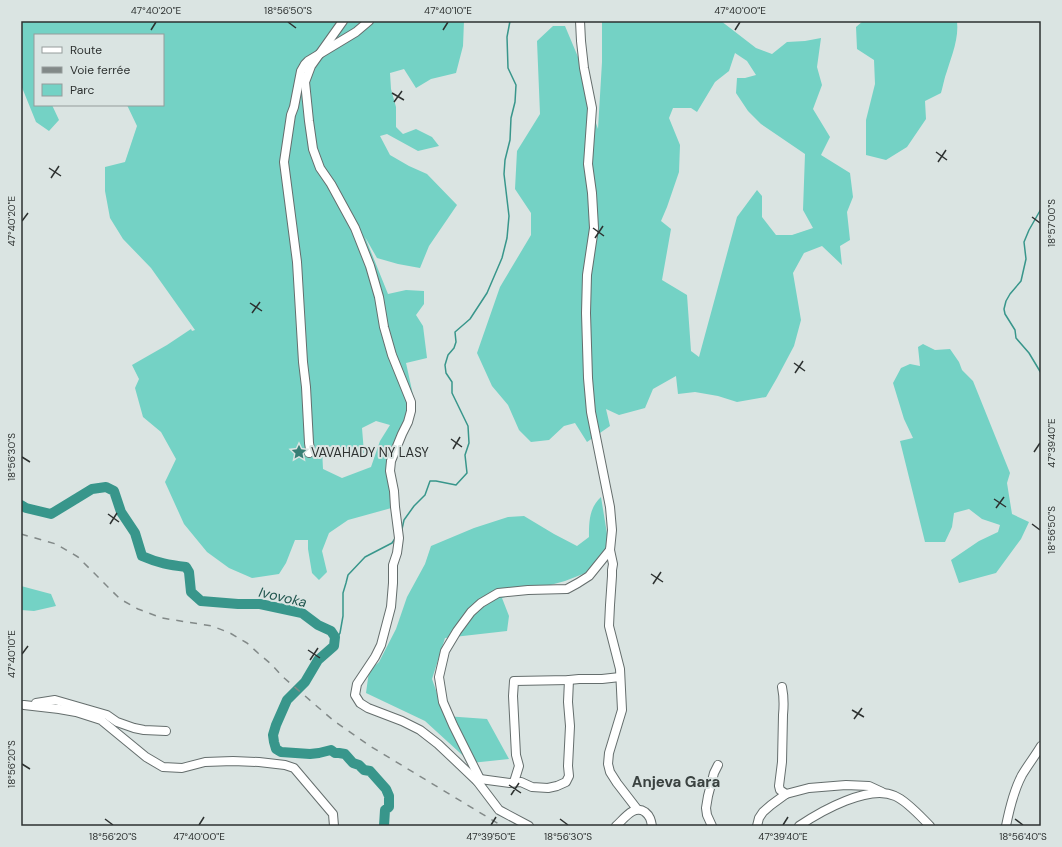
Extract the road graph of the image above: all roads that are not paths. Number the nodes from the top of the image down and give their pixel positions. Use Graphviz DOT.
graph roads {
  1 [pos="343,21"];
  2 [pos="369,21"];
  3 [pos="580,21"];
  4 [pos="319,54"];
  5 [pos="309,453"];
  6 [pos="610,550"];
  7 [pos="620,677"];
  8 [pos="569,680"];
  9 [pos="782,687"];
  10 [pos="23,706"];
  11 [pos="166,731"];
  12 [pos="1041,746"];
  13 [pos="718,765"];
  14 [pos="479,780"];
  15 [pos="514,782"];
  16 [pos="786,794"];
  17 [pos="885,794"];
  18 [pos="638,809"];
  19 [pos="334,826"];
  20 [pos="529,826"];
  21 [pos="616,826"];
  22 [pos="652,826"];
  23 [pos="712,826"];
  24 [pos="757,826"];
  25 [pos="799,826"];
  26 [pos="930,826"];
  27 [pos="1006,826"];
  1 -- 4 [label="street"];
  2 -- 4 [label="street"];
  3 -- 6 [label="street"];
  4 -- 5 [label="street"];
  4 -- 14 [label="street"];
  6 -- 7 [label="street"];
  6 -- 14 [label="street"];
  7 -- 8 [label="street"];
  7 -- 18 [label="street"];
  8 -- 15 [label="street"];
  8 -- 15 [label="street"];
  9 -- 16 [label="street"];
  10 -- 11 [label="street"];
  10 -- 19 [label="street"];
  12 -- 27 [label="street"];
  13 -- 23 [label="street"];
  14 -- 15 [label="street"];
  14 -- 20 [label="street"];
  16 -- 17 [label="street"];
  16 -- 24 [label="street"];
  17 -- 25 [label="street"];
  17 -- 26 [label="street"];
  18 -- 21 [label="street"];
  18 -- 22 [label="street"];
}
